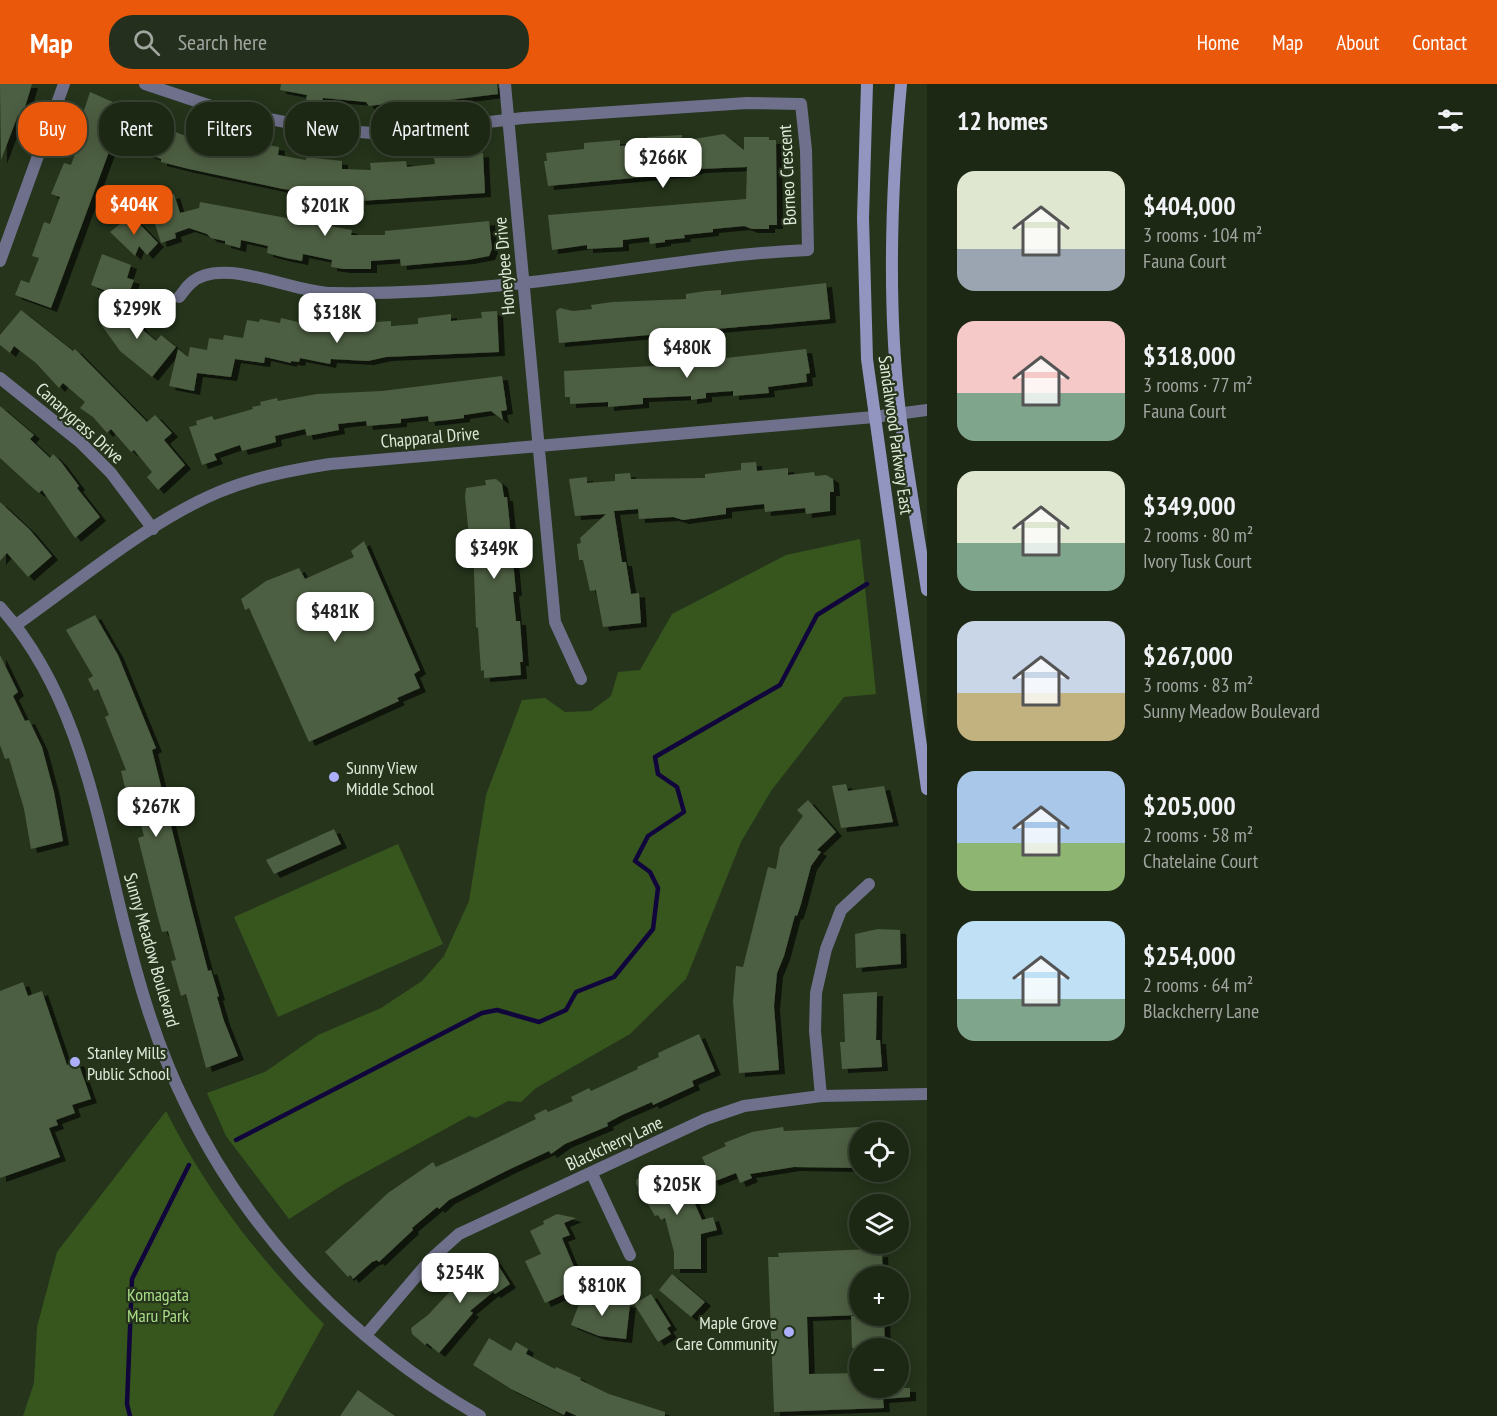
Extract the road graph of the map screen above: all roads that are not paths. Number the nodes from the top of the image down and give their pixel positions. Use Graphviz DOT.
graph roads {
  1 [pos="64,84"];
  2 [pos="145,84"];
  3 [pos="505,84"];
  4 [pos="867,84"];
  5 [pos="901,84"];
  6 [pos="508,120"];
  7 [pos="0,261"];
  8 [pos="523,283"];
  9 [pos="179,297"];
  10 [pos="0,378"];
  11 [pos="927,410"];
  12 [pos="895,413"];
  13 [pos="874,417"];
  14 [pos="538,445"];
  15 [pos="153,529"];
  16 [pos="927,590"];
  17 [pos="0,607"];
  18 [pos="16,625"];
  19 [pos="581,679"];
  20 [pos="927,789"];
  21 [pos="869,884"];
  22 [pos="927,1094"];
  23 [pos="821,1096"];
  24 [pos="591,1173"];
  25 [pos="630,1256"];
  26 [pos="366,1335"];
  27 [pos="480,1416"];
  1 -- 7 [label="street"];
  2 -- 6 [label="street"];
  3 -- 6 [label="street, Honeybee Drive"];
  4 -- 13 [label="main road, Sandalwood Parkway East"];
  5 -- 12 [label="main road, Sandalwood Parkway East"];
  6 -- 8 [label="street, Honeybee Drive"];
  6 -- 8 [label="street, Borneo Crescent"];
  8 -- 9 [label="street"];
  8 -- 14 [label="street, Honeybee Drive"];
  10 -- 15 [label="street, Canarygrass Drive"];
  11 -- 12 [label="street, Chapparal Drive"];
  12 -- 13 [label="street, Chapparal Drive"];
  12 -- 16 [label="main road, Sandalwood Parkway East"];
  13 -- 14 [label="street, Chapparal Drive"];
  13 -- 20 [label="main road, Sandalwood Parkway East"];
  14 -- 15 [label="street, Chapparal Drive"];
  14 -- 19 [label="street, Honeybee Drive"];
  15 -- 18 [label="street, Chapparal Drive"];
  17 -- 18 [label="street, Sunny Meadow Boulevard"];
  18 -- 26 [label="street, Sunny Meadow Boulevard"];
  21 -- 23 [label="street"];
  22 -- 23 [label="street, Blackcherry Lane"];
  23 -- 24 [label="street, Blackcherry Lane"];
  24 -- 25 [label="street"];
  24 -- 26 [label="street, Blackcherry Lane"];
  26 -- 27 [label="street, Sunny Meadow Boulevard"];
}
